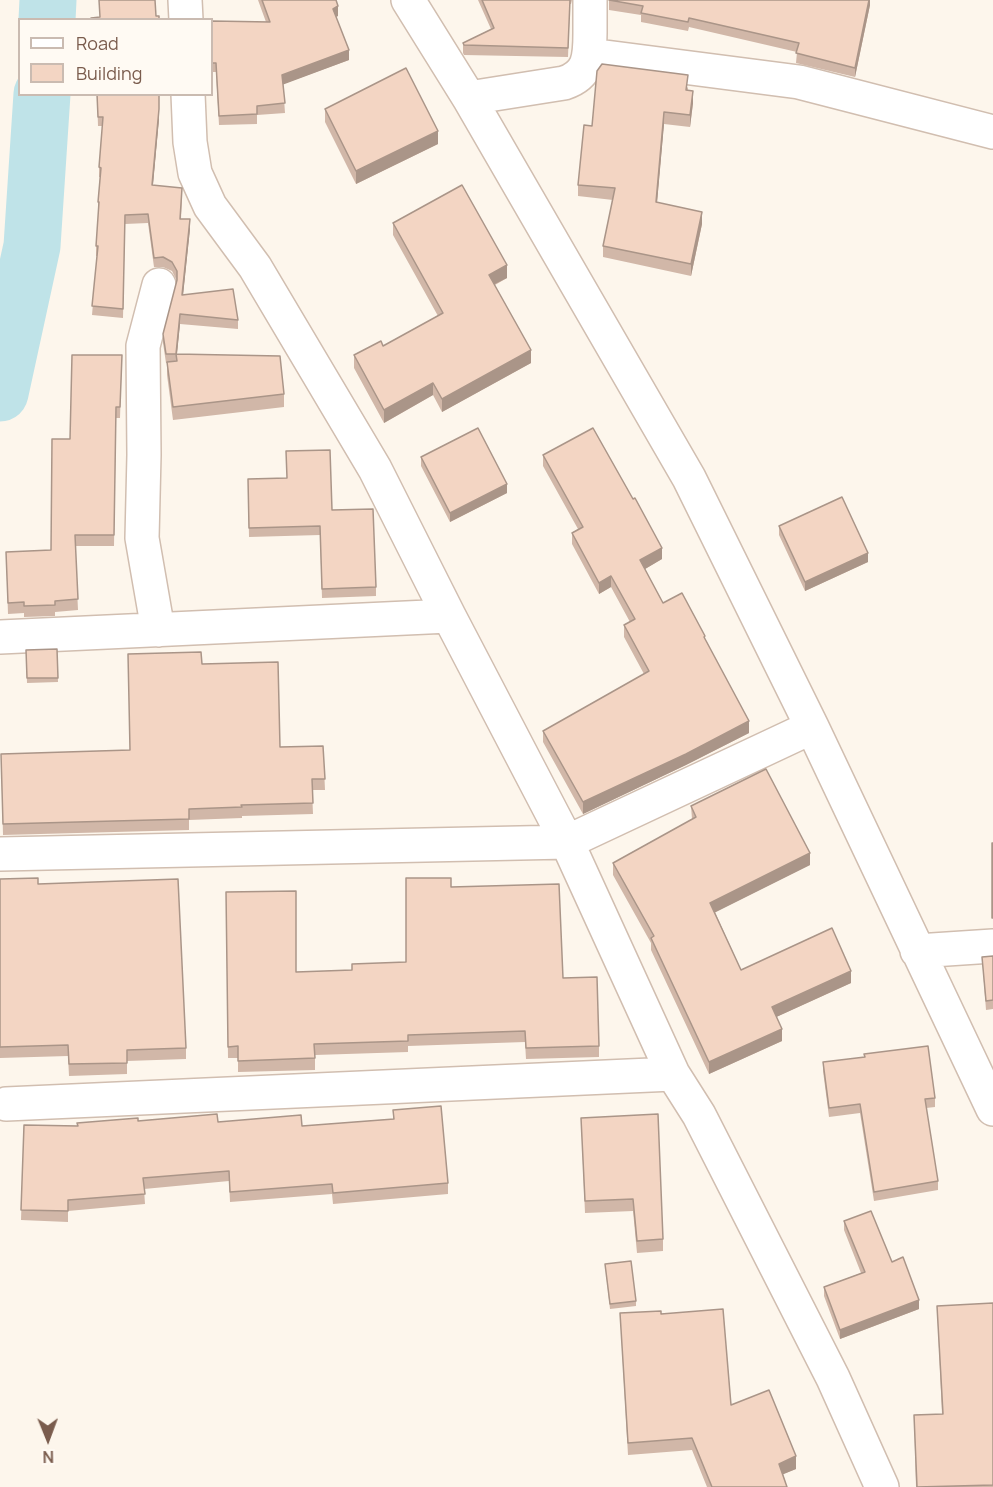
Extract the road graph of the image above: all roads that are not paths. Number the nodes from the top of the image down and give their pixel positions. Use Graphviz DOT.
graph roads {
  1 [pos="185,0"];
  2 [pos="408,0"];
  3 [pos="590,0"];
  4 [pos="186,18"];
  5 [pos="590,55"];
  6 [pos="188,96"];
  7 [pos="469,98"];
  8 [pos="993,132"];
  9 [pos="159,285"];
  10 [pos="449,616"];
  11 [pos="158,630"];
  12 [pos="0,637"];
  13 [pos="812,727"];
  14 [pos="567,842"];
  15 [pos="0,854"];
  16 [pos="993,946"];
  17 [pos="917,951"];
  18 [pos="673,1074"];
  19 [pos="6,1104"];
  20 [pos="993,1109"];
  21 [pos="882,1487"];
  1 -- 4 [label="street"];
  2 -- 7 [label="street"];
  3 -- 5 [label="street"];
  5 -- 7 [label="street"];
  5 -- 8 [label="street"];
  6 -- 10 [label="street"];
  7 -- 13 [label="street"];
  9 -- 11 [label="street"];
  10 -- 11 [label="street"];
  10 -- 14 [label="street"];
  11 -- 12 [label="street"];
  13 -- 14 [label="street"];
  13 -- 17 [label="street"];
  14 -- 15 [label="street"];
  14 -- 18 [label="street"];
  16 -- 17 [label="street"];
  17 -- 20 [label="street"];
  18 -- 19 [label="street"];
  18 -- 21 [label="street"];
}
